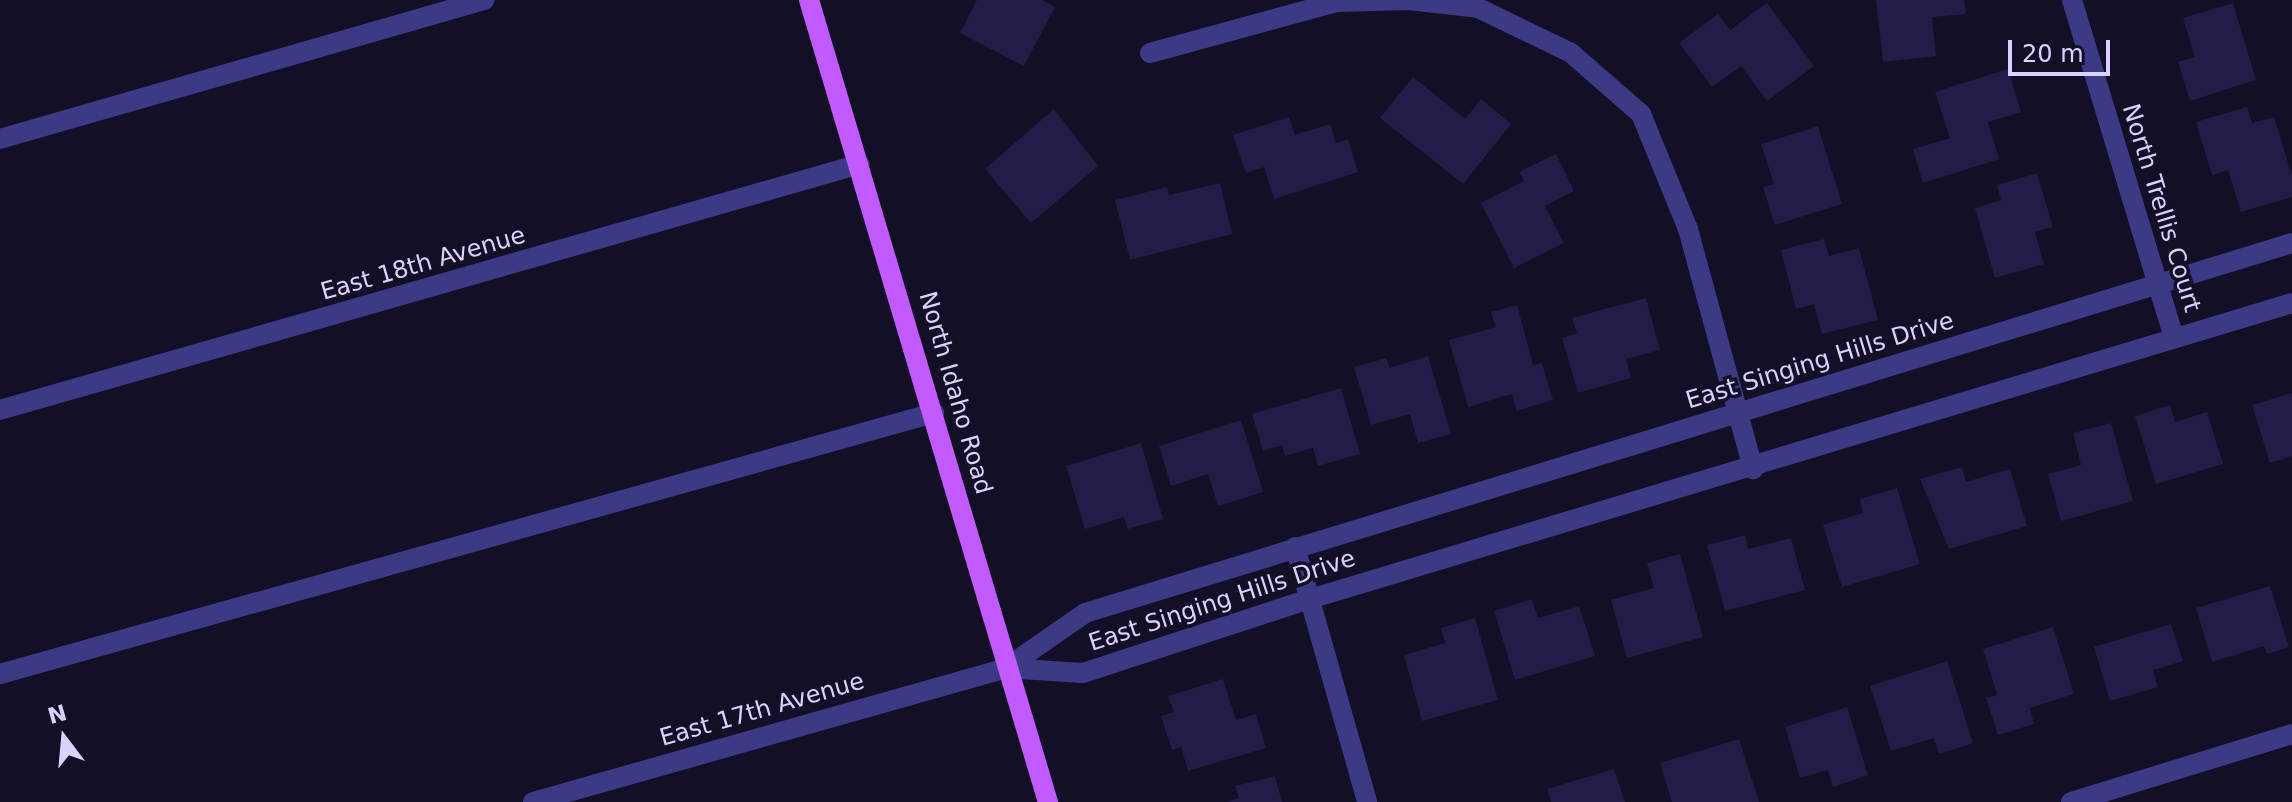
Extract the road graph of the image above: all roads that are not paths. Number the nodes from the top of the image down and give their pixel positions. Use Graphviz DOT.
graph roads {
  1 [pos="484,0"];
  2 [pos="809,0"];
  3 [pos="2072,0"];
  4 [pos="1150,53"];
  5 [pos="0,139"];
  6 [pos="860,164"];
  7 [pos="2292,243"];
  8 [pos="2157,285"];
  9 [pos="2292,303"];
  10 [pos="2174,338"];
  11 [pos="0,410"];
  12 [pos="934,413"];
  13 [pos="1738,413"];
  14 [pos="1753,469"];
  15 [pos="1295,547"];
  16 [pos="1310,599"];
  17 [pos="1006,668"];
  18 [pos="0,674"];
  19 [pos="2292,734"];
  20 [pos="533,802"];
  21 [pos="1048,802"];
  22 [pos="1367,802"];
  23 [pos="2071,802"];
  1 -- 5 [label="street"];
  2 -- 6 [label="main road, North Idaho Road"];
  3 -- 8 [label="street, North Trellis Court"];
  4 -- 13 [label="street"];
  6 -- 11 [label="street, East 18th Avenue"];
  6 -- 12 [label="main road, North Idaho Road"];
  7 -- 8 [label="street, East Singing Hills Drive"];
  8 -- 10 [label="street, North Trellis Court"];
  8 -- 13 [label="street, East Singing Hills Drive"];
  9 -- 10 [label="street, East Singing Hills Drive"];
  10 -- 14 [label="street, East Singing Hills Drive"];
  12 -- 17 [label="main road, North Idaho Road"];
  12 -- 18 [label="street"];
  13 -- 14 [label="street"];
  13 -- 15 [label="street, East Singing Hills Drive"];
  14 -- 16 [label="street, East Singing Hills Drive"];
  15 -- 16 [label="street"];
  15 -- 17 [label="street, East Singing Hills Drive"];
  16 -- 17 [label="street, East Singing Hills Drive"];
  16 -- 22 [label="street"];
  17 -- 20 [label="street, East 17th Avenue"];
  17 -- 21 [label="main road, North Idaho Road"];
  19 -- 23 [label="street"];
}
